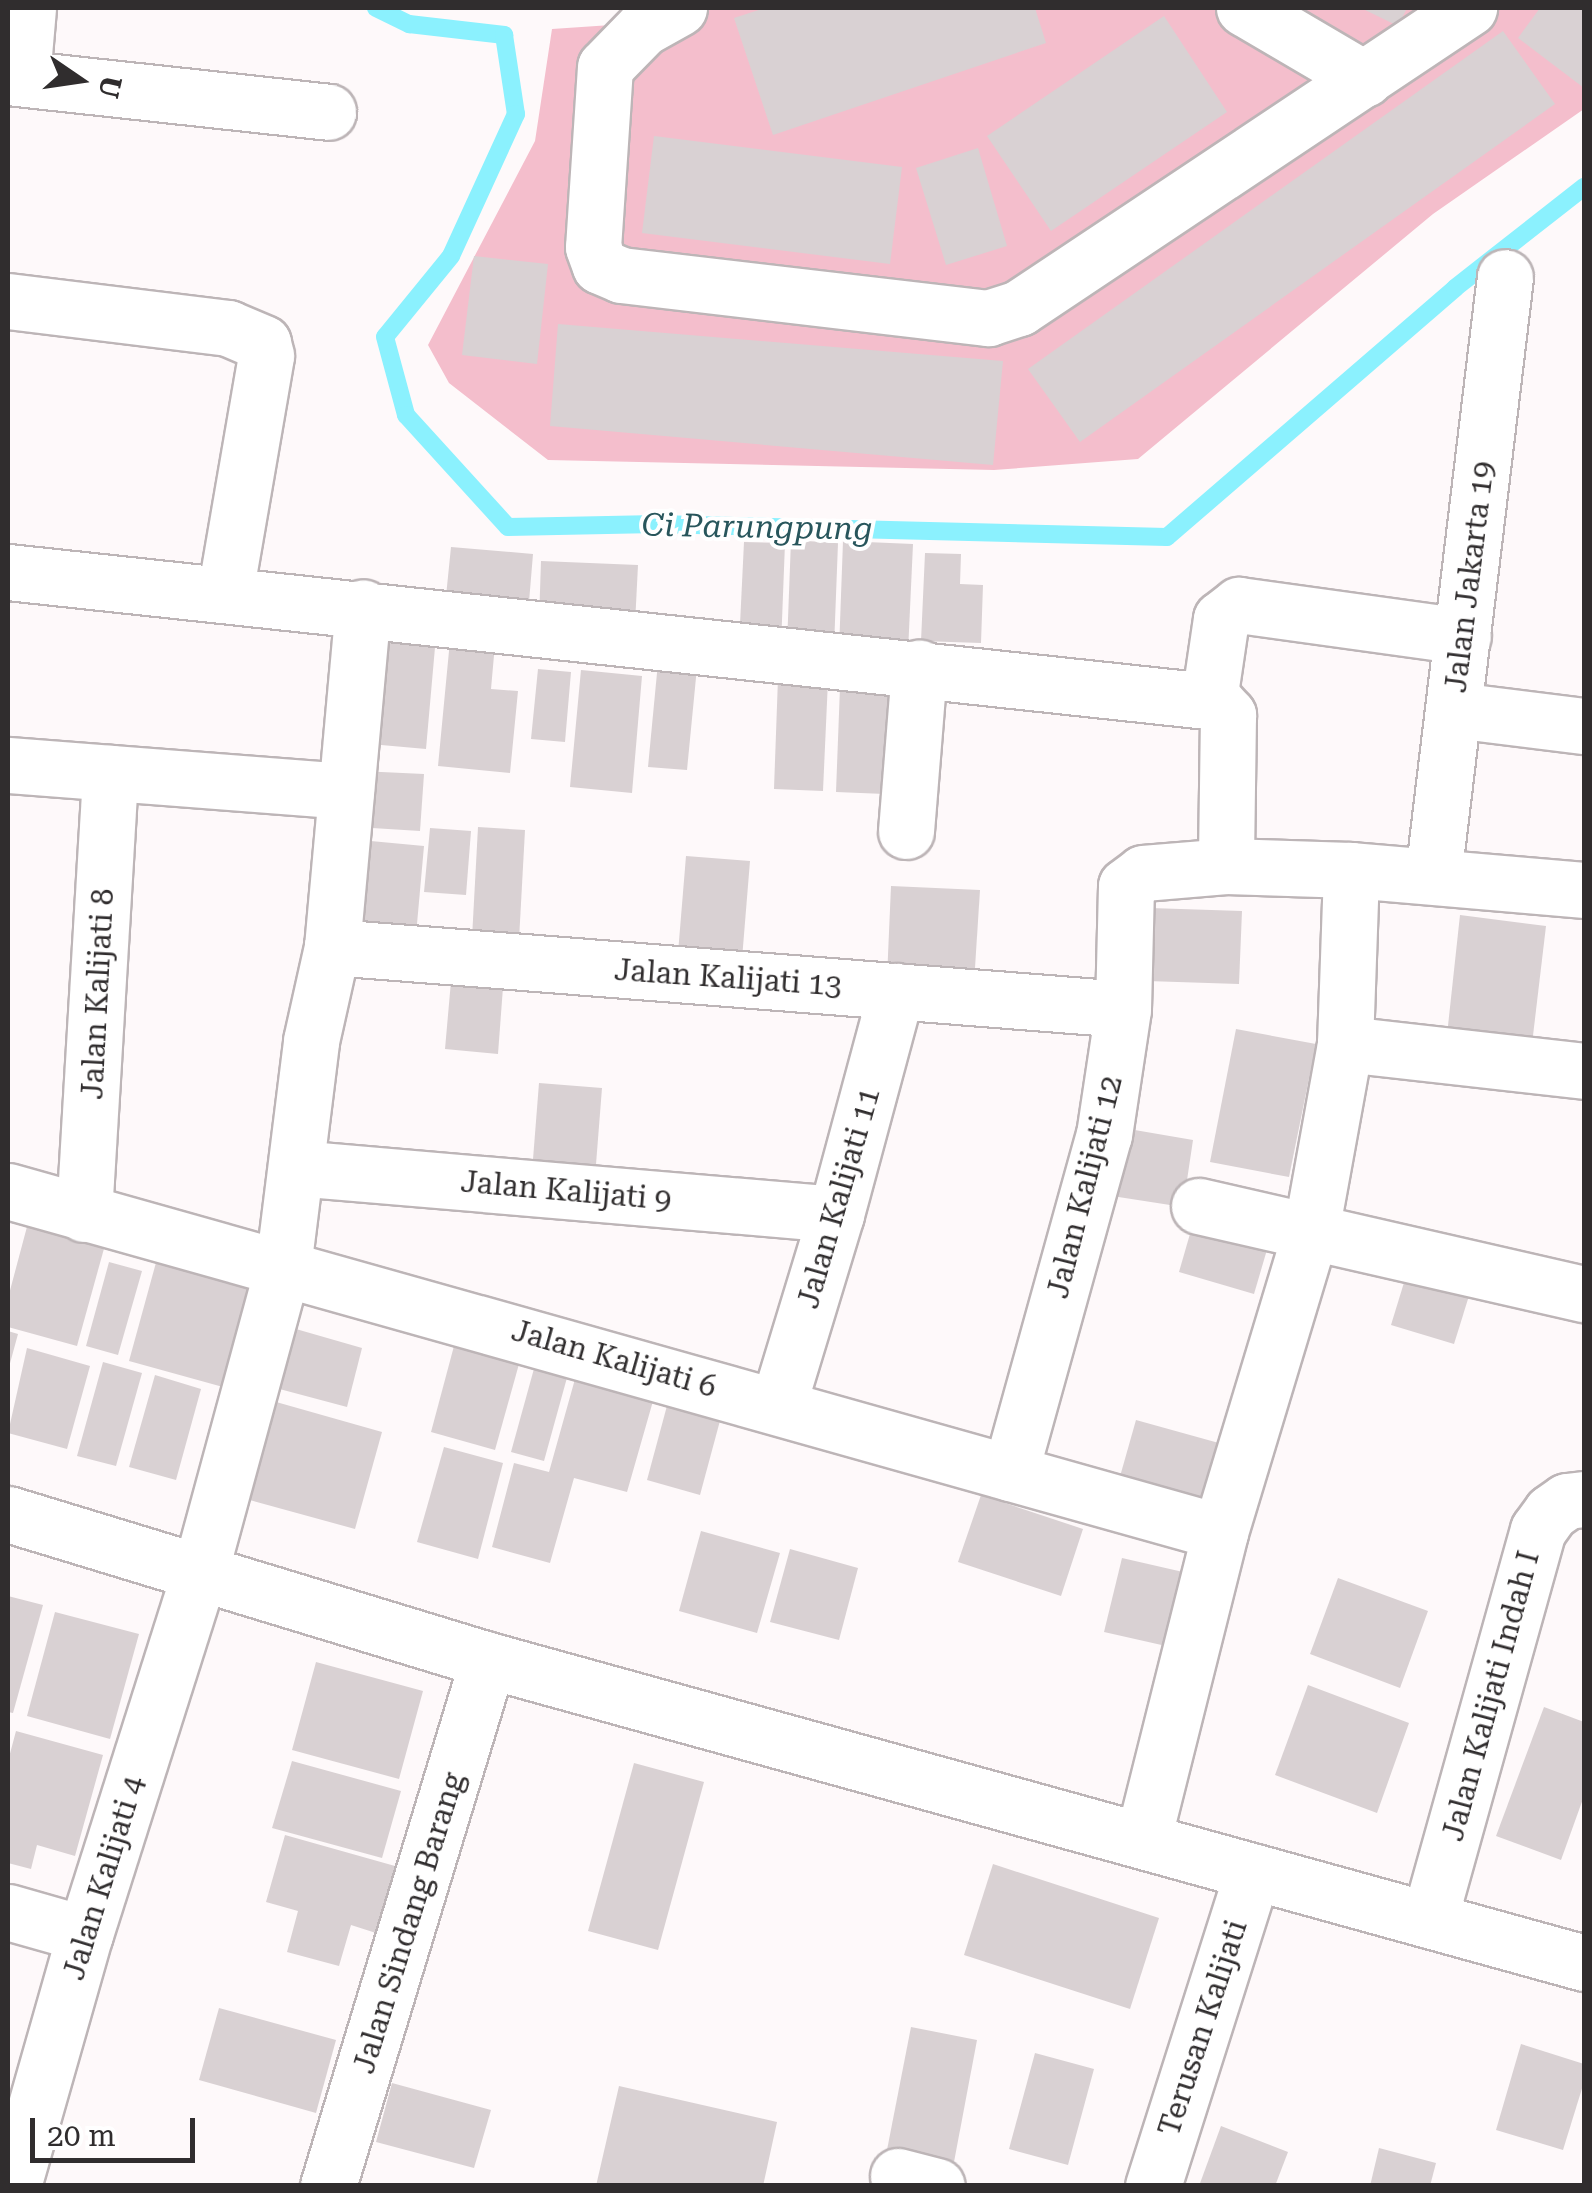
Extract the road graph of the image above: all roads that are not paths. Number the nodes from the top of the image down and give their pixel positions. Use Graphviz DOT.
graph roads {
  1 [pos="28,8"];
  2 [pos="679,8"];
  3 [pos="1244,8"];
  4 [pos="1469,8"];
  5 [pos="15,78"];
  6 [pos="1365,79"];
  7 [pos="328,112"];
  8 [pos="1505,277"];
  9 [pos="8,301"];
  10 [pos="8,572"];
  11 [pos="226,594"];
  12 [pos="363,608"];
  13 [pos="1464,636"];
  14 [pos="919,668"];
  15 [pos="1209,700"];
  16 [pos="1455,710"];
  17 [pos="1584,726"];
  18 [pos="8,765"];
  19 [pos="110,773"];
  20 [pos="346,791"];
  21 [pos="906,831"];
  22 [pos="1226,866"];
  23 [pos="1351,870"];
  24 [pos="1432,876"];
  25 [pos="1584,890"];
  26 [pos="332,947"];
  27 [pos="896,990"];
  28 [pos="1123,1009"];
  29 [pos="1345,1044"];
  30 [pos="1584,1071"];
  31 [pos="296,1168"];
  32 [pos="8,1191"];
  33 [pos="1199,1206"];
  34 [pos="84,1214"];
  35 [pos="836,1214"];
  36 [pos="1311,1231"];
  37 [pos="283,1267"];
  38 [pos="1584,1294"];
  39 [pos="778,1405"];
  40 [pos="1010,1473"];
  41 [pos="1584,1499"];
  42 [pos="8,1514"];
  43 [pos="1220,1532"];
  44 [pos="200,1572"];
  45 [pos="488,1660"];
  46 [pos="1142,1838"];
  47 [pos="1253,1872"];
  48 [pos="8,1912"];
  49 [pos="1429,1920"];
  50 [pos="85,1934"];
  51 [pos="1584,1962"];
  52 [pos="13,2186"];
  53 [pos="328,2186"];
  54 [pos="1154,2186"];
  1 -- 5 [label="street"];
  2 -- 6 [label="street"];
  3 -- 6 [label="street"];
  4 -- 6 [label="street"];
  5 -- 7 [label="street"];
  8 -- 13 [label="street, Jalan Jakarta 19"];
  9 -- 11 [label="street"];
  10 -- 11 [label="street"];
  11 -- 12 [label="street"];
  12 -- 14 [label="street"];
  12 -- 20 [label="street, Jalan Kalijati 4"];
  13 -- 15 [label="street"];
  13 -- 16 [label="street, Jalan Jakarta 19"];
  14 -- 15 [label="street"];
  14 -- 21 [label="street"];
  15 -- 22 [label="street"];
  16 -- 17 [label="street"];
  16 -- 24 [label="street, Jalan Jakarta 19"];
  18 -- 19 [label="street"];
  19 -- 20 [label="street"];
  19 -- 34 [label="street, Jalan Kalijati 8"];
  20 -- 26 [label="street, Jalan Kalijati 4"];
  22 -- 23 [label="street, Jalan Kalijati 12"];
  22 -- 28 [label="street, Jalan Kalijati 12"];
  23 -- 24 [label="street, Jalan Kalijati 12"];
  23 -- 29 [label="street"];
  24 -- 25 [label="street, Jalan Kalijati 12"];
  26 -- 27 [label="street, Jalan Kalijati 13"];
  26 -- 31 [label="street, Jalan Kalijati 4"];
  27 -- 28 [label="street, Jalan Kalijati 13"];
  27 -- 35 [label="street, Jalan Kalijati 11"];
  28 -- 40 [label="street, Jalan Kalijati 12"];
  29 -- 30 [label="street"];
  29 -- 36 [label="street"];
  31 -- 35 [label="street, Jalan Kalijati 9"];
  31 -- 37 [label="street, Jalan Kalijati 4"];
  32 -- 34 [label="street, Jalan Kalijati 6"];
  33 -- 36 [label="street"];
  34 -- 37 [label="street, Jalan Kalijati 6"];
  35 -- 39 [label="street, Jalan Kalijati 11"];
  36 -- 38 [label="street"];
  36 -- 43 [label="street"];
  37 -- 39 [label="street, Jalan Kalijati 6"];
  37 -- 44 [label="street, Jalan Kalijati 4"];
  39 -- 40 [label="street, Jalan Kalijati 6"];
  40 -- 43 [label="street, Jalan Kalijati 6"];
  41 -- 49 [label="street, Jalan Kalijati Indah I"];
  42 -- 44 [label="street"];
  43 -- 46 [label="street"];
  44 -- 45 [label="street"];
  44 -- 50 [label="street, Jalan Kalijati 4"];
  45 -- 46 [label="street"];
  45 -- 53 [label="street, Jalan Sindang Barang"];
  46 -- 47 [label="street"];
  47 -- 49 [label="street"];
  47 -- 54 [label="street, Terusan Kalijati"];
  48 -- 50 [label="street"];
  49 -- 51 [label="street"];
  50 -- 52 [label="street, Jalan Kalijati 4"];
}
